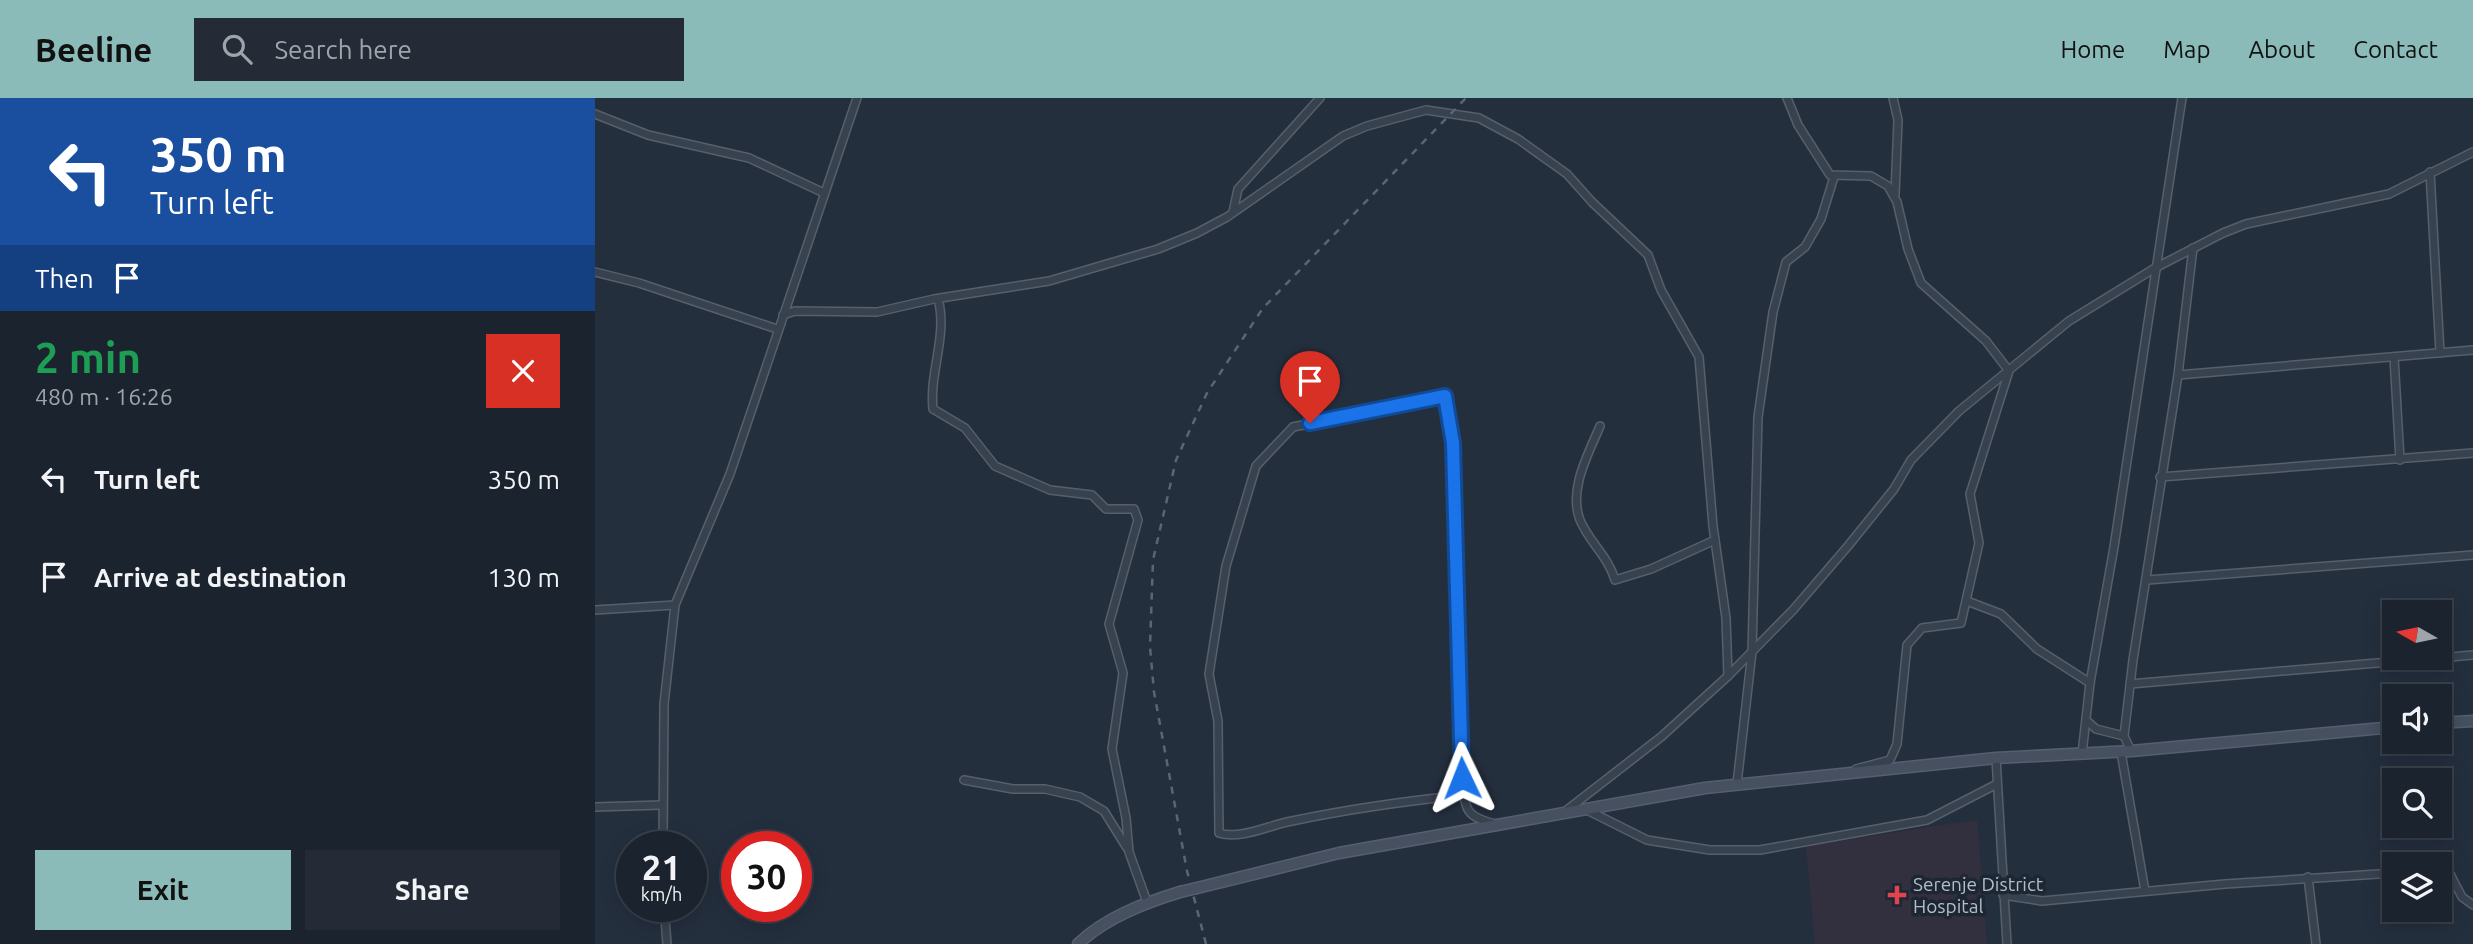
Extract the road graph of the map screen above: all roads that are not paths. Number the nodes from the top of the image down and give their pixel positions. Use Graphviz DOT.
graph roads {
  1 [pos="856,98"];
  2 [pos="1320,98"];
  3 [pos="1787,98"];
  4 [pos="1893,98"];
  5 [pos="2182,98"];
  6 [pos="595,114"];
  7 [pos="2473,152"];
  8 [pos="2430,172"];
  9 [pos="1834,177"];
  10 [pos="824,193"];
  11 [pos="1895,194"];
  12 [pos="1233,212"];
  13 [pos="2193,248"];
  14 [pos="2155,268"];
  15 [pos="595,272"];
  16 [pos="938,299"];
  17 [pos="783,315"];
  18 [pos="777,329"];
  19 [pos="2473,349"];
  20 [pos="2440,352"];
  21 [pos="2394,357"];
  22 [pos="2009,371"];
  23 [pos="2178,375"];
  24 [pos="1600,426"];
  25 [pos="2473,453"];
  26 [pos="2400,460"];
  27 [pos="2161,477"];
  28 [pos="1715,540"];
  29 [pos="2473,555"];
  30 [pos="2147,580"];
  31 [pos="1967,601"];
  32 [pos="675,605"];
  33 [pos="595,610"];
  34 [pos="1752,652"];
  35 [pos="2473,655"];
  36 [pos="2452,657"];
  37 [pos="2382,663"];
  38 [pos="1728,676"];
  39 [pos="2090,683"];
  40 [pos="2130,684"];
  41 [pos="2087,721"];
  42 [pos="2473,721"];
  43 [pos="2452,722"];
  44 [pos="2382,728"];
  45 [pos="2124,736"];
  46 [pos="2126,751"];
  47 [pos="2082,754"];
  48 [pos="1996,758"];
  49 [pos="1836,775"];
  50 [pos="964,780"];
  51 [pos="1737,785"];
  52 [pos="1995,785"];
  53 [pos="1464,795"];
  54 [pos="661,805"];
  55 [pos="595,807"];
  56 [pos="1582,807"];
  57 [pos="1567,810"];
  58 [pos="1499,825"];
  59 [pos="662,831"];
  60 [pos="1129,852"];
  61 [pos="2382,874"];
  62 [pos="2308,877"];
  63 [pos="2452,878"];
  64 [pos="2145,891"];
  65 [pos="2003,895"];
  66 [pos="1147,902"];
  67 [pos="2473,905"];
  68 [pos="665,922"];
  69 [pos="666,940"];
  70 [pos="659,944"];
  71 [pos="1078,944"];
  72 [pos="2007,944"];
  73 [pos="2316,944"];
  1 -- 10 [label="street"];
  2 -- 12 [label="street"];
  3 -- 9 [label="street"];
  4 -- 11 [label="street"];
  5 -- 14 [label="street"];
  6 -- 10 [label="street"];
  7 -- 8 [label="street"];
  8 -- 13 [label="street"];
  8 -- 20 [label="street"];
  9 -- 11 [label="street"];
  9 -- 34 [label="street"];
  10 -- 17 [label="street"];
  11 -- 22 [label="street"];
  12 -- 16 [label="street"];
  12 -- 28 [label="street"];
  13 -- 14 [label="street"];
  13 -- 23 [label="street"];
  14 -- 22 [label="street"];
  14 -- 39 [label="street"];
  15 -- 18 [label="street"];
  16 -- 17 [label="street"];
  16 -- 60 [label="street"];
  17 -- 18 [label="street"];
  18 -- 32 [label="street"];
  19 -- 20 [label="street"];
  20 -- 21 [label="street"];
  21 -- 23 [label="street"];
  21 -- 26 [label="street"];
  22 -- 31 [label="street"];
  22 -- 34 [label="street"];
  23 -- 27 [label="street"];
  24 -- 28 [label="street"];
  25 -- 26 [label="street"];
  26 -- 27 [label="street"];
  27 -- 30 [label="street"];
  28 -- 38 [label="street"];
  29 -- 30 [label="street"];
  30 -- 40 [label="street"];
  31 -- 39 [label="street"];
  31 -- 49 [label="street"];
  32 -- 33 [label="street"];
  32 -- 54 [label="street"];
  34 -- 38 [label="street"];
  34 -- 51 [label="street"];
  35 -- 36 [label="street"];
  37 -- 40 [label="street"];
  38 -- 57 [label="street"];
  39 -- 41 [label="street"];
  40 -- 45 [label="street"];
  41 -- 45 [label="street"];
  41 -- 47 [label="street"];
  42 -- 43 [label="main road"];
  44 -- 46 [label="main road"];
  45 -- 46 [label="street"];
  46 -- 47 [label="main road"];
  46 -- 64 [label="street"];
  47 -- 48 [label="main road"];
  48 -- 49 [label="main road"];
  48 -- 52 [label="street"];
  49 -- 51 [label="main road"];
  50 -- 60 [label="street"];
  51 -- 56 [label="main road"];
  52 -- 56 [label="street"];
  52 -- 65 [label="street"];
  53 -- 53 [label="street"];
  53 -- 58 [label="street"];
  54 -- 55 [label="street"];
  54 -- 59 [label="street"];
  56 -- 57 [label="main road"];
  57 -- 58 [label="main road"];
  58 -- 66 [label="main road, bridge"];
  60 -- 66 [label="street"];
  61 -- 62 [label="street"];
  62 -- 64 [label="street"];
  62 -- 73 [label="street"];
  63 -- 67 [label="street"];
  64 -- 65 [label="street"];
  65 -- 72 [label="street"];
  66 -- 71 [label="main road"];
  68 -- 69 [label="street"];
  69 -- 70 [label="street"];
}
